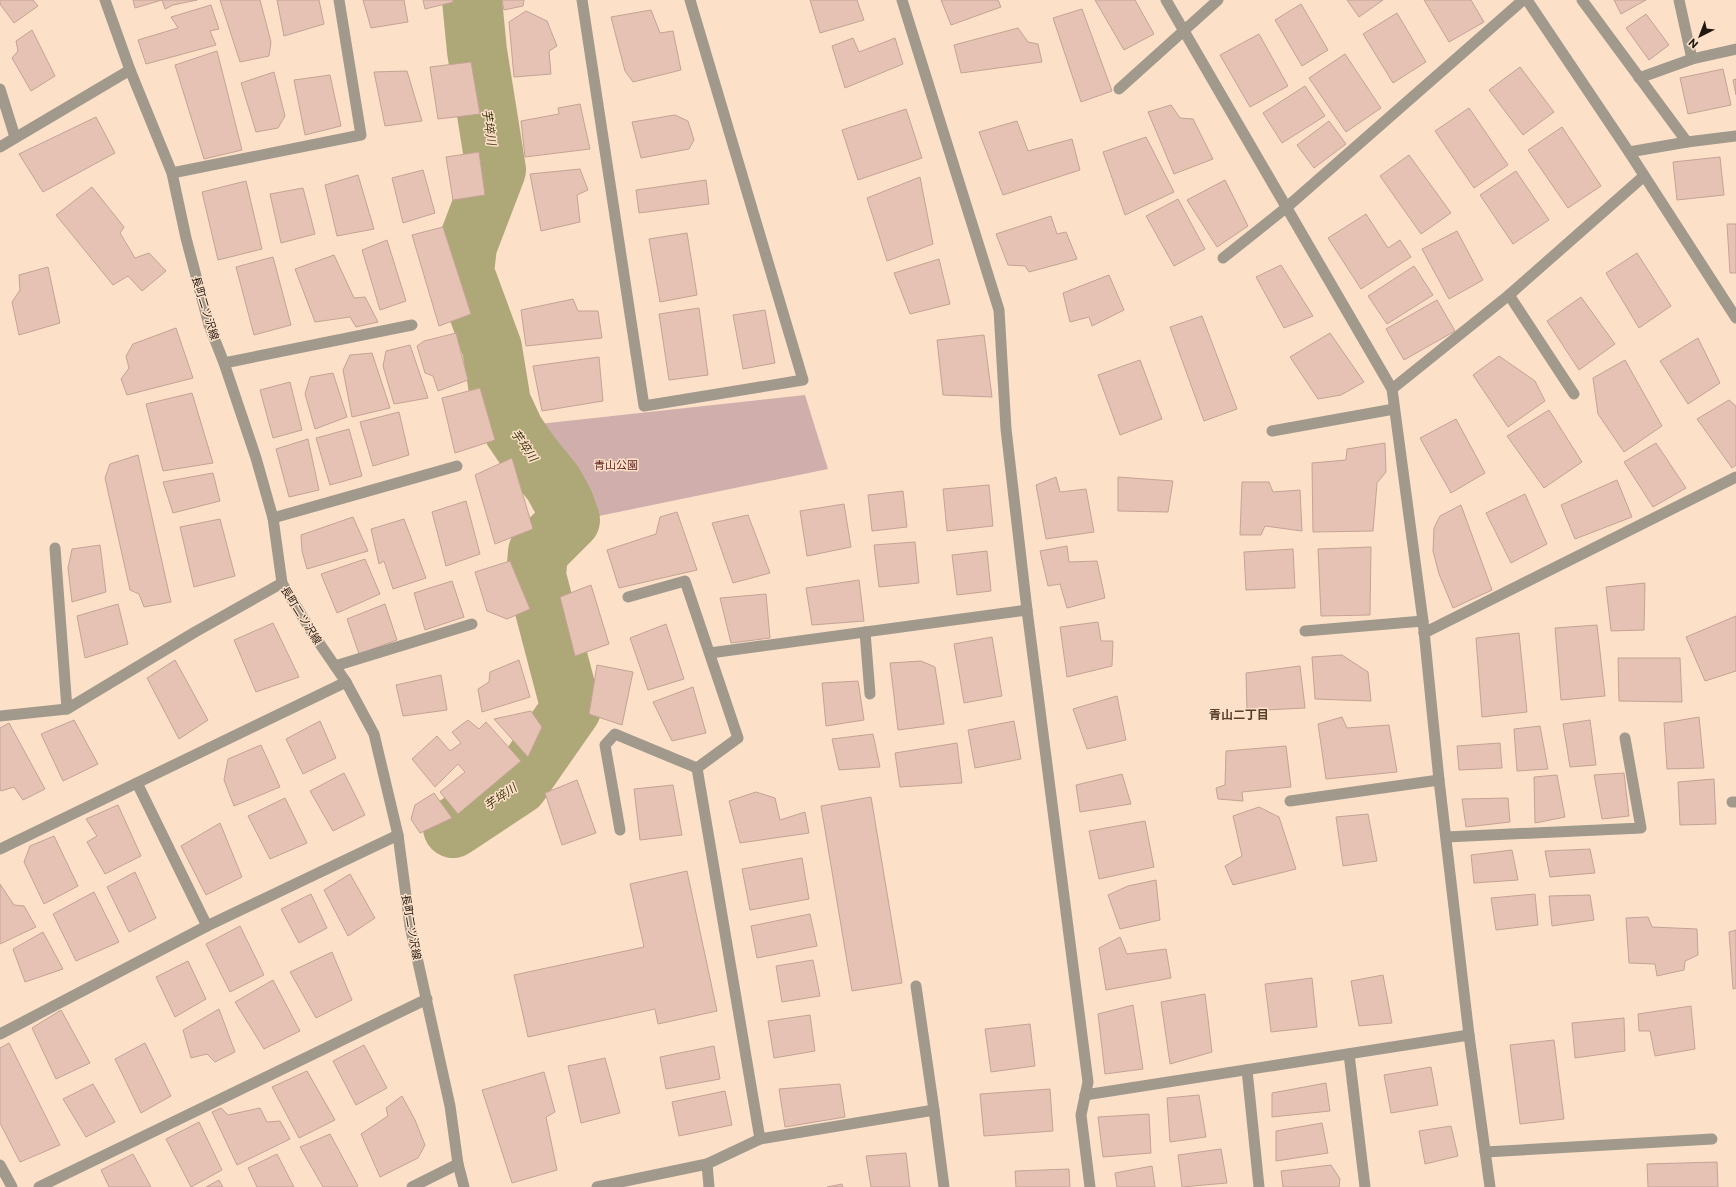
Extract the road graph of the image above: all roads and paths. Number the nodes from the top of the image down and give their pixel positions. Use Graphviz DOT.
graph roads {
  1 [pos="105,0"];
  2 [pos="339,0"];
  3 [pos="582,0"];
  4 [pos="690,0"];
  5 [pos="902,0"];
  6 [pos="1166,0"];
  7 [pos="1218,0"];
  8 [pos="1523,0"];
  9 [pos="1526,0"];
  10 [pos="1582,0"];
  11 [pos="1679,0"];
  12 [pos="1184,31"];
  13 [pos="1736,49"];
  14 [pos="1692,59"];
  15 [pos="130,70"];
  16 [pos="1639,78"];
  17 [pos="0,89"];
  18 [pos="1119,89"];
  19 [pos="1736,136"];
  20 [pos="15,137"];
  21 [pos="1687,142"];
  22 [pos="0,147"];
  23 [pos="1629,152"];
  24 [pos="172,173"];
  25 [pos="1644,176"];
  26 [pos="1287,207"];
  27 [pos="1222,258"];
  28 [pos="1509,295"];
  29 [pos="1736,318"];
  30 [pos="412,325"];
  31 [pos="224,363"];
  32 [pos="1392,389"];
  33 [pos="1574,394"];
  34 [pos="1394,409"];
  35 [pos="1272,430"];
  36 [pos="457,466"];
  37 [pos="1736,477"];
  38 [pos="273,518"];
  39 [pos="55,548"];
  40 [pos="282,583"];
  41 [pos="628,596"];
  42 [pos="1027,610"];
  43 [pos="1423,621"];
  44 [pos="472,624"];
  45 [pos="1305,631"];
  46 [pos="865,632"];
  47 [pos="1424,633"];
  48 [pos="710,653"];
  49 [pos="335,666"];
  50 [pos="346,682"];
  51 [pos="870,694"];
  52 [pos="67,709"];
  53 [pos="0,716"];
  54 [pos="1625,738"];
  55 [pos="697,768"];
  56 [pos="1439,780"];
  57 [pos="137,783"];
  58 [pos="1290,801"];
  59 [pos="620,830"];
  60 [pos="398,835"];
  61 [pos="1446,837"];
  62 [pos="0,849"];
  63 [pos="207,926"];
  64 [pos="916,986"];
  65 [pos="427,999"];
  66 [pos="0,1034"];
  67 [pos="1469,1035"];
  68 [pos="1349,1054"];
  69 [pos="1247,1070"];
  70 [pos="1085,1095"];
  71 [pos="934,1110"];
  72 [pos="760,1139"];
  73 [pos="1712,1139"];
  74 [pos="1485,1152"];
  75 [pos="458,1164"];
  76 [pos="707,1164"];
  77 [pos="0,1165"];
  78 [pos="12,1187"];
  79 [pos="39,1187"];
  80 [pos="412,1187"];
  81 [pos="464,1187"];
  82 [pos="597,1187"];
  83 [pos="709,1187"];
  84 [pos="944,1187"];
  85 [pos="1090,1187"];
  86 [pos="1259,1187"];
  87 [pos="1365,1187"];
  88 [pos="1490,1187"];
  1 -- 15 [label="street, 長町二ツ沢線"];
  2 -- 24 [label="street"];
  3 -- 4 [label="street"];
  5 -- 42 [label="street"];
  6 -- 12 [label="street"];
  7 -- 12 [label="street"];
  8 -- 26 [label="street"];
  9 -- 23 [label="street"];
  10 -- 16 [label="street"];
  11 -- 14 [label="street"];
  12 -- 18 [label="street"];
  12 -- 26 [label="street"];
  13 -- 14 [label="street"];
  14 -- 16 [label="street"];
  15 -- 20 [label="street"];
  15 -- 24 [label="street, 長町二ツ沢線"];
  16 -- 21 [label="street"];
  17 -- 20 [label="street"];
  19 -- 21 [label="street"];
  20 -- 22 [label="street"];
  21 -- 23 [label="street"];
  23 -- 25 [label="street"];
  24 -- 31 [label="street, 長町二ツ沢線"];
  25 -- 28 [label="street"];
  25 -- 29 [label="street"];
  26 -- 27 [label="street"];
  26 -- 32 [label="street"];
  28 -- 32 [label="street"];
  28 -- 33 [label="street"];
  30 -- 31 [label="street"];
  31 -- 38 [label="street, 長町二ツ沢線"];
  32 -- 34 [label="street"];
  34 -- 35 [label="street"];
  34 -- 43 [label="street"];
  36 -- 38 [label="street"];
  37 -- 47 [label="street"];
  38 -- 40 [label="street, 長町二ツ沢線"];
  39 -- 52 [label="street"];
  40 -- 49 [label="street, 長町二ツ沢線"];
  40 -- 52 [label="street"];
  41 -- 48 [label="street"];
  42 -- 46 [label="street"];
  42 -- 70 [label="street"];
  43 -- 45 [label="street"];
  43 -- 47 [label="street"];
  44 -- 49 [label="street"];
  46 -- 48 [label="street"];
  46 -- 51 [label="street"];
  47 -- 56 [label="street"];
  48 -- 55 [label="street"];
  49 -- 50 [label="street, 長町二ツ沢線"];
  50 -- 57 [label="street"];
  50 -- 60 [label="street, 長町二ツ沢線"];
  52 -- 53 [label="street"];
  54 -- 61 [label="street"];
  55 -- 59 [label="street"];
  55 -- 72 [label="street"];
  56 -- 58 [label="street"];
  56 -- 61 [label="street"];
  57 -- 62 [label="street"];
  57 -- 63 [label="street"];
  60 -- 63 [label="street"];
  60 -- 65 [label="street, 長町二ツ沢線"];
  61 -- 67 [label="street"];
  63 -- 66 [label="street"];
  64 -- 71 [label="street"];
  65 -- 75 [label="street, 長町二ツ沢線"];
  65 -- 79 [label="street"];
  67 -- 68 [label="street"];
  67 -- 74 [label="street"];
  68 -- 69 [label="street"];
  68 -- 87 [label="street"];
  69 -- 70 [label="street"];
  69 -- 86 [label="street"];
  70 -- 85 [label="street"];
  71 -- 72 [label="street"];
  71 -- 84 [label="street"];
  72 -- 76 [label="street"];
  73 -- 74 [label="street"];
  74 -- 88 [label="street"];
  75 -- 80 [label="street"];
  75 -- 81 [label="street, 長町二ツ沢線"];
  76 -- 82 [label="street"];
  76 -- 83 [label="street"];
  77 -- 78 [label="street"];
}
